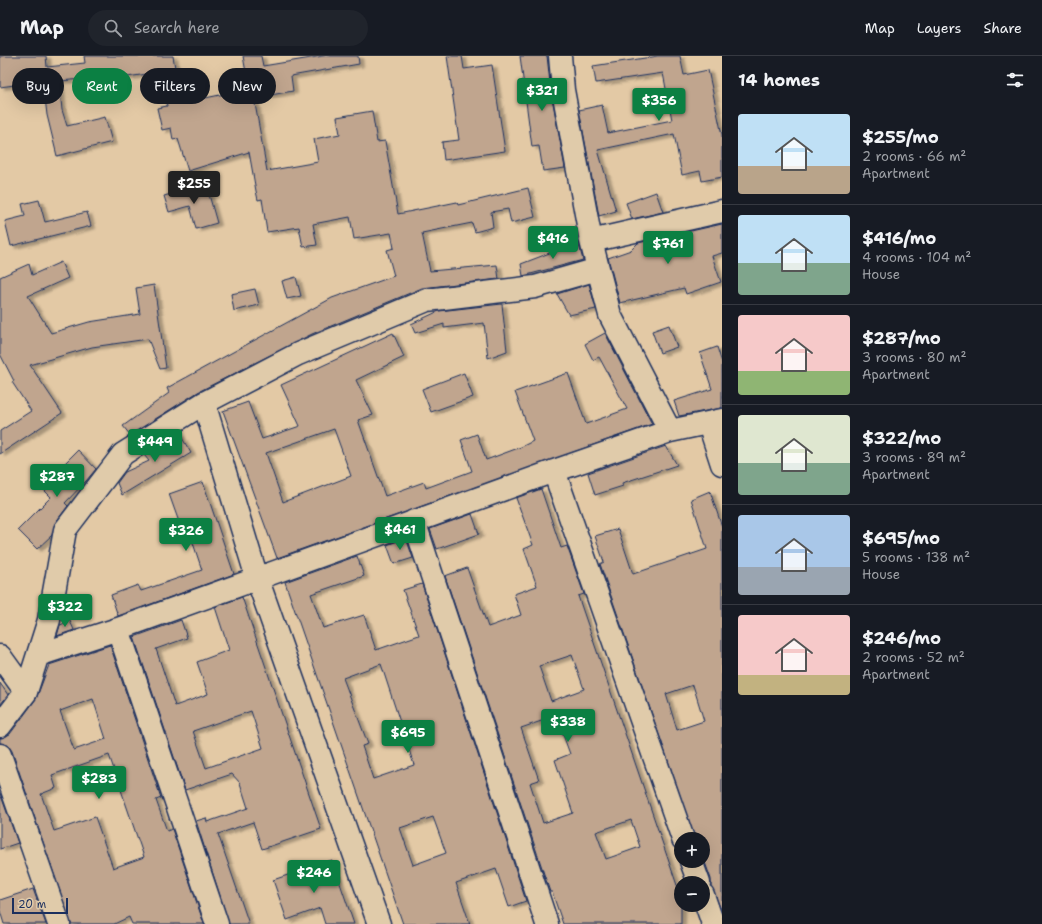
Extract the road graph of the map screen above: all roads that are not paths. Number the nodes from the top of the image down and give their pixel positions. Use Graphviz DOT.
graph roads {
  1 [pos="560,56"];
  2 [pos="722,212"];
  3 [pos="591,241"];
  4 [pos="598,269"];
  5 [pos="204,403"];
  6 [pos="716,422"];
  7 [pos="670,431"];
  8 [pos="722,464"];
  9 [pos="554,471"];
  10 [pos="414,521"];
  11 [pos="258,578"];
  12 [pos="118,629"];
  13 [pos="38,655"];
  14 [pos="0,656"];
  15 [pos="26,692"];
  16 [pos="0,726"];
  17 [pos="0,755"];
  18 [pos="681,832"];
  19 [pos="709,912"];
  20 [pos="59,924"];
  21 [pos="217,924"];
  22 [pos="379,924"];
  23 [pos="548,924"];
  24 [pos="713,924"];
  1 -- 3 [label="street"];
  2 -- 3 [label="street"];
  3 -- 4 [label="street"];
  4 -- 5 [label="street"];
  4 -- 7 [label="street"];
  5 -- 11 [label="street"];
  5 -- 13 [label="street"];
  6 -- 7 [label="street"];
  6 -- 8 [label="street"];
  7 -- 9 [label="street"];
  9 -- 10 [label="street"];
  9 -- 18 [label="street"];
  10 -- 11 [label="street"];
  10 -- 23 [label="street"];
  11 -- 12 [label="street"];
  11 -- 22 [label="street"];
  12 -- 13 [label="street"];
  12 -- 21 [label="street"];
  13 -- 15 [label="street"];
  14 -- 15 [label="street"];
  15 -- 16 [label="street"];
  17 -- 20 [label="street"];
  19 -- 24 [label="street"];
}
